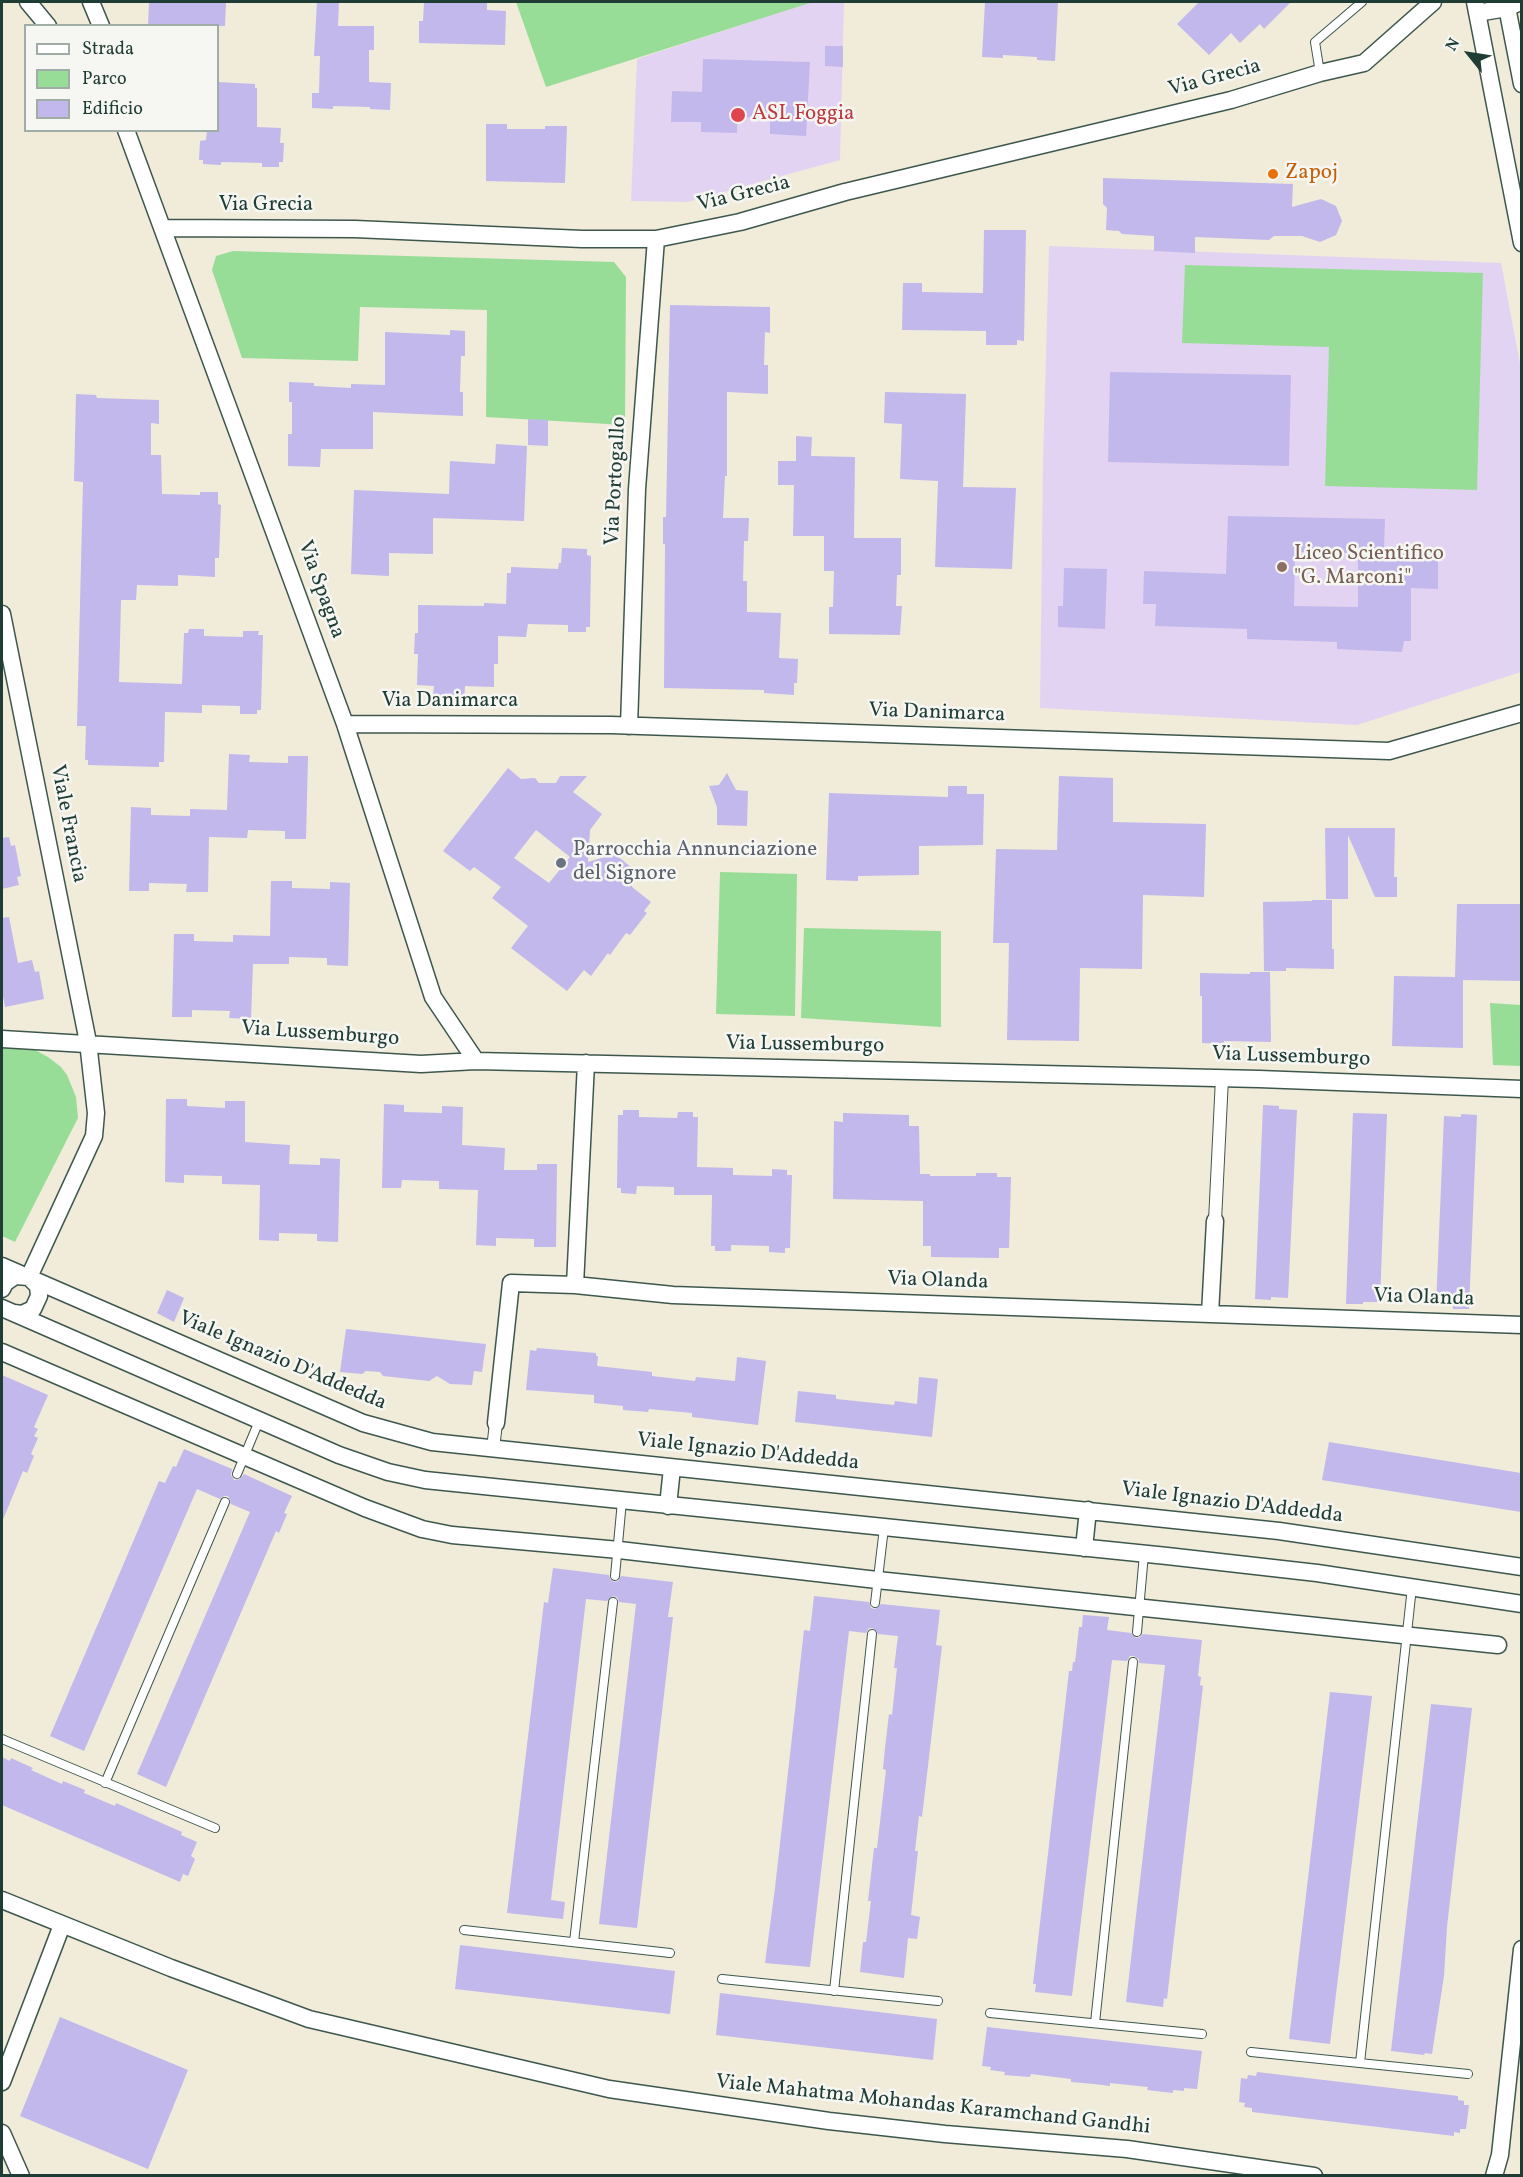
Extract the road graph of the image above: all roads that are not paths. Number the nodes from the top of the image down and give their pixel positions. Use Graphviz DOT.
graph roads {
  1 [pos="28,2"];
  2 [pos="91,2"];
  3 [pos="1362,2"];
  4 [pos="1433,2"];
  5 [pos="1511,4"];
  6 [pos="1476,7"];
  7 [pos="46,24"];
  8 [pos="100,24"];
  9 [pos="1320,73"];
  10 [pos="1521,84"];
  11 [pos="127,132"];
  12 [pos="163,228"];
  13 [pos="656,239"];
  14 [pos="1521,243"];
  15 [pos="2,614"];
  16 [pos="1521,712"];
  17 [pos="345,724"];
  18 [pos="629,726"];
  19 [pos="2,1039"];
  20 [pos="88,1042"];
  21 [pos="476,1060"];
  22 [pos="586,1063"];
  23 [pos="1222,1078"];
  24 [pos="1521,1089"];
  25 [pos="1215,1221"];
  26 [pos="2,1266"];
  27 [pos="29,1277"];
  28 [pos="575,1285"];
  29 [pos="2,1289"];
  30 [pos="2,1299"];
  31 [pos="8,1310"];
  32 [pos="1210,1314"];
  33 [pos="1521,1325"];
  34 [pos="2,1353"];
  35 [pos="259,1420"];
  36 [pos="496,1423"];
  37 [pos="493,1449"];
  38 [pos="244,1456"];
  39 [pos="672,1468"];
  40 [pos="237,1474"];
  41 [pos="622,1501"];
  42 [pos="225,1502"];
  43 [pos="668,1506"];
  44 [pos="1088,1510"];
  45 [pos="884,1528"];
  46 [pos="1083,1548"];
  47 [pos="619,1550"];
  48 [pos="1144,1554"];
  49 [pos="1521,1567"];
  50 [pos="615,1576"];
  51 [pos="877,1580"];
  52 [pos="1412,1587"];
  53 [pos="613,1602"];
  54 [pos="875,1603"];
  55 [pos="1521,1605"];
  56 [pos="1140,1607"];
  57 [pos="1137,1632"];
  58 [pos="872,1634"];
  59 [pos="1407,1634"];
  60 [pos="1498,1645"];
  61 [pos="1134,1662"];
  62 [pos="2,1739"];
  63 [pos="105,1783"];
  64 [pos="215,1828"];
  65 [pos="2,1900"];
  66 [pos="62,1925"];
  67 [pos="464,1930"];
  68 [pos="574,1942"];
  69 [pos="1521,1950"];
  70 [pos="670,1953"];
  71 [pos="722,1979"];
  72 [pos="834,1991"];
  73 [pos="939,2001"];
  74 [pos="990,2013"];
  75 [pos="1095,2023"];
  76 [pos="1202,2034"];
  77 [pos="1251,2052"];
  78 [pos="1360,2063"];
  79 [pos="1468,2074"];
  80 [pos="2,2082"];
  81 [pos="2,2133"];
  82 [pos="21,2175"];
  83 [pos="1314,2175"];
  84 [pos="1494,2175"];
  1 -- 7 [label="street"];
  2 -- 8 [label="street"];
  3 -- 9 [label="lane"];
  4 -- 9 [label="street, Via Grecia"];
  5 -- 6 [label="street"];
  5 -- 10 [label="street"];
  6 -- 14 [label="street"];
  9 -- 13 [label="street, Via Grecia"];
  11 -- 12 [label="street, Via Spagna"];
  12 -- 13 [label="street, Via Grecia"];
  12 -- 17 [label="street, Via Spagna"];
  13 -- 18 [label="street, Via Portogallo"];
  15 -- 20 [label="street, Viale Francia"];
  16 -- 18 [label="street, Via Danimarca"];
  17 -- 18 [label="street, Via Danimarca"];
  17 -- 21 [label="street, Via Spagna"];
  19 -- 20 [label="street, Via Lussemburgo"];
  20 -- 21 [label="street, Via Lussemburgo"];
  20 -- 27 [label="street, Viale Francia"];
  21 -- 22 [label="street, Via Lussemburgo"];
  22 -- 23 [label="street, Via Lussemburgo"];
  22 -- 28 [label="street"];
  23 -- 24 [label="street, Via Lussemburgo"];
  23 -- 25 [label="street"];
  25 -- 32 [label="street"];
  26 -- 27 [label="street, Viale Ignazio D'Addedda"];
  27 -- 29 [label="street"];
  27 -- 31 [label="street"];
  27 -- 37 [label="street, Viale Ignazio D'Addedda"];
  28 -- 32 [label="street, Via Olanda"];
  28 -- 36 [label="street, Via Olanda"];
  30 -- 31 [label="street"];
  31 -- 35 [label="street"];
  32 -- 33 [label="street, Via Olanda"];
  34 -- 38 [label="street"];
  35 -- 38 [label="lane"];
  35 -- 41 [label="street"];
  36 -- 37 [label="street"];
  37 -- 39 [label="street, Viale Ignazio D'Addedda"];
  38 -- 40 [label="lane"];
  38 -- 47 [label="street"];
  39 -- 43 [label="street"];
  39 -- 44 [label="street, Viale Ignazio D'Addedda"];
  41 -- 43 [label="street"];
  41 -- 47 [label="lane"];
  42 -- 63 [label="lane"];
  43 -- 45 [label="street"];
  44 -- 46 [label="street"];
  44 -- 49 [label="street, Viale Ignazio D'Addedda"];
  45 -- 46 [label="street"];
  45 -- 51 [label="lane"];
  46 -- 48 [label="street"];
  47 -- 50 [label="lane"];
  47 -- 51 [label="street"];
  48 -- 52 [label="street"];
  48 -- 56 [label="lane"];
  51 -- 54 [label="lane"];
  51 -- 56 [label="street"];
  52 -- 55 [label="street"];
  52 -- 59 [label="lane"];
  53 -- 68 [label="lane"];
  56 -- 57 [label="lane"];
  56 -- 59 [label="street"];
  58 -- 72 [label="lane"];
  59 -- 60 [label="street"];
  59 -- 78 [label="lane"];
  61 -- 75 [label="lane"];
  62 -- 63 [label="lane"];
  63 -- 64 [label="lane"];
  65 -- 66 [label="street, Viale Mahatma Mohandas Karamchand Gandhi"];
  66 -- 80 [label="street"];
  66 -- 83 [label="street, Viale Mahatma Mohandas Karamchand Gandhi"];
  67 -- 68 [label="lane"];
  68 -- 70 [label="lane"];
  69 -- 84 [label="street"];
  71 -- 72 [label="lane"];
  72 -- 73 [label="lane"];
  74 -- 75 [label="lane"];
  75 -- 76 [label="lane"];
  77 -- 78 [label="lane"];
  78 -- 79 [label="lane"];
  81 -- 82 [label="street"];
}
